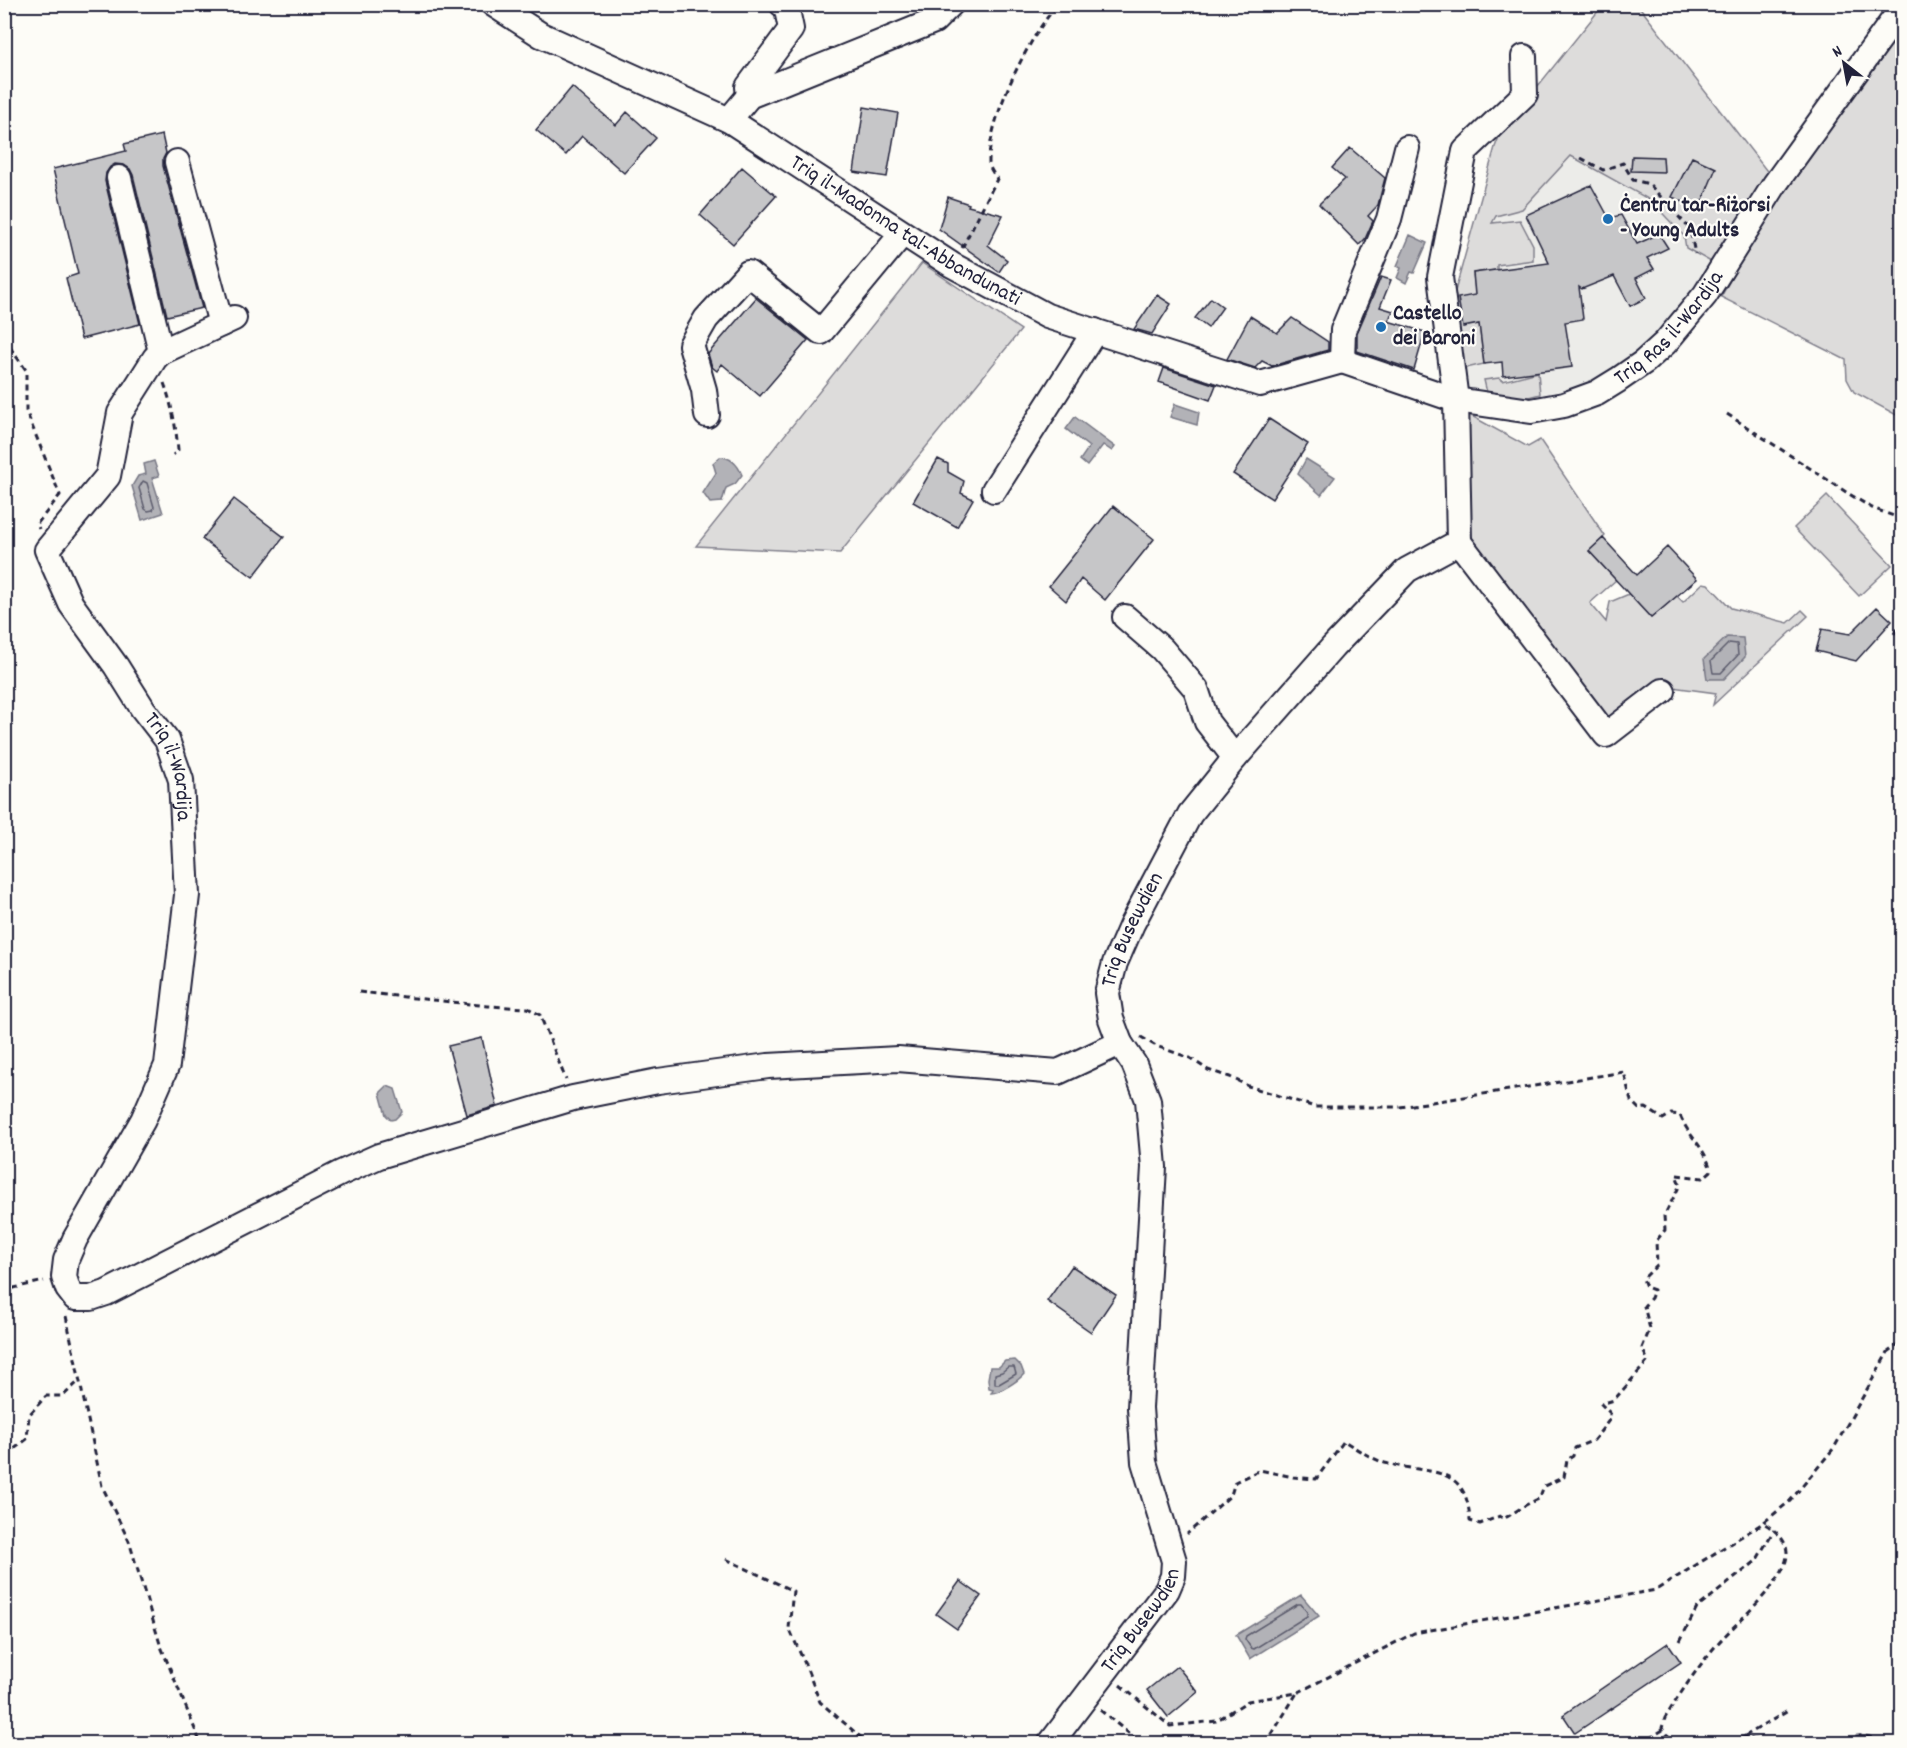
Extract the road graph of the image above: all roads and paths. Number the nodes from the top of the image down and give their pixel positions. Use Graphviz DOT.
graph roads {
  1 [pos="493,4"];
  2 [pos="782,4"];
  3 [pos="1058,4"];
  4 [pos="947,6"];
  5 [pos="1902,8"];
  6 [pos="1524,57"];
  7 [pos="749,96"];
  8 [pos="729,120"];
  9 [pos="1407,148"];
  10 [pos="1581,158"];
  11 [pos="177,162"];
  12 [pos="119,178"];
  13 [pos="902,234"];
  14 [pos="1695,254"];
  15 [pos="952,265"];
  16 [pos="1095,332"];
  17 [pos="4,339"];
  18 [pos="158,355"];
  19 [pos="1342,361"];
  20 [pos="1456,400"];
  21 [pos="1727,414"];
  22 [pos="707,415"];
  23 [pos="173,455"];
  24 [pos="994,490"];
  25 [pos="1902,519"];
  26 [pos="1460,542"];
  27 [pos="47,550"];
  28 [pos="1125,617"];
  29 [pos="1902,621"];
  30 [pos="1894,634"];
  31 [pos="1663,691"];
  32 [pos="1235,758"];
  33 [pos="359,992"];
  34 [pos="1120,1043"];
  35 [pos="573,1098"];
  36 [pos="64,1277"];
  37 [pos="4,1294"];
  38 [pos="75,1298"];
  39 [pos="1902,1342"];
  40 [pos="80,1381"];
  41 [pos="4,1466"];
  42 [pos="1763,1523"];
  43 [pos="1774,1530"];
  44 [pos="1170,1548"];
  45 [pos="726,1559"];
  46 [pos="1680,1641"];
  47 [pos="1105,1673"];
  48 [pos="1297,1694"];
  49 [pos="1084,1698"];
  50 [pos="1788,1712"];
  51 [pos="1664,1730"];
  52 [pos="1744,1737"];
  53 [pos="201,1743"];
  54 [pos="870,1743"];
  55 [pos="1050,1743"];
  56 [pos="1142,1743"];
  57 [pos="1266,1743"];
  58 [pos="1640,1743"];
  59 [pos="1691,1743"];
  60 [pos="1720,1743"];
  61 [pos="1771,1743"];
  62 [pos="1836,1743"];
  63 [pos="1886,1743"];
  1 -- 8 [label="street, Triq il-Madonna tal-Abbandunati"];
  2 -- 7 [label="street"];
  3 -- 15 [label="path"];
  4 -- 7 [label="street"];
  5 -- 20 [label="street, Triq Ras il-Wardija"];
  6 -- 20 [label="street"];
  7 -- 8 [label="street"];
  8 -- 13 [label="street, Triq il-Madonna tal-Abbandunati"];
  9 -- 19 [label="street"];
  10 -- 14 [label="path"];
  11 -- 18 [label="street"];
  12 -- 18 [label="street"];
  13 -- 15 [label="street, Triq il-Madonna tal-Abbandunati"];
  13 -- 22 [label="street"];
  15 -- 16 [label="street, Triq il-Madonna tal-Abbandunati"];
  16 -- 19 [label="street, Triq il-Madonna tal-Abbandunati"];
  16 -- 24 [label="street"];
  17 -- 27 [label="path"];
  18 -- 23 [label="path"];
  18 -- 27 [label="street"];
  19 -- 20 [label="street, Triq Ras il-Wardija"];
  20 -- 26 [label="street"];
  21 -- 25 [label="path"];
  26 -- 31 [label="street"];
  26 -- 32 [label="street, Triq Busewdien"];
  27 -- 36 [label="street, Triq il-Wardija"];
  28 -- 32 [label="street"];
  29 -- 30 [label="path"];
  32 -- 34 [label="street, Triq Busewdien"];
  33 -- 35 [label="path"];
  34 -- 35 [label="street"];
  34 -- 44 [label="street, Triq Busewdien"];
  34 -- 44 [label="path"];
  35 -- 38 [label="street"];
  36 -- 37 [label="path"];
  36 -- 38 [label="street"];
  38 -- 40 [label="path"];
  39 -- 42 [label="path"];
  40 -- 41 [label="path"];
  40 -- 53 [label="path"];
  42 -- 43 [label="path"];
  42 -- 48 [label="path"];
  43 -- 46 [label="path"];
  43 -- 51 [label="path"];
  44 -- 47 [label="street, Triq Busewdien"];
  45 -- 54 [label="path"];
  47 -- 48 [label="path"];
  47 -- 49 [label="street, Triq Busewdien"];
  48 -- 57 [label="path"];
  49 -- 55 [label="street, Triq Busewdien"];
  49 -- 56 [label="path"];
  50 -- 52 [label="path"];
  51 -- 58 [label="path"];
  51 -- 59 [label="path"];
  52 -- 60 [label="path"];
  52 -- 61 [label="path"];
  62 -- 63 [label="path"];
}
